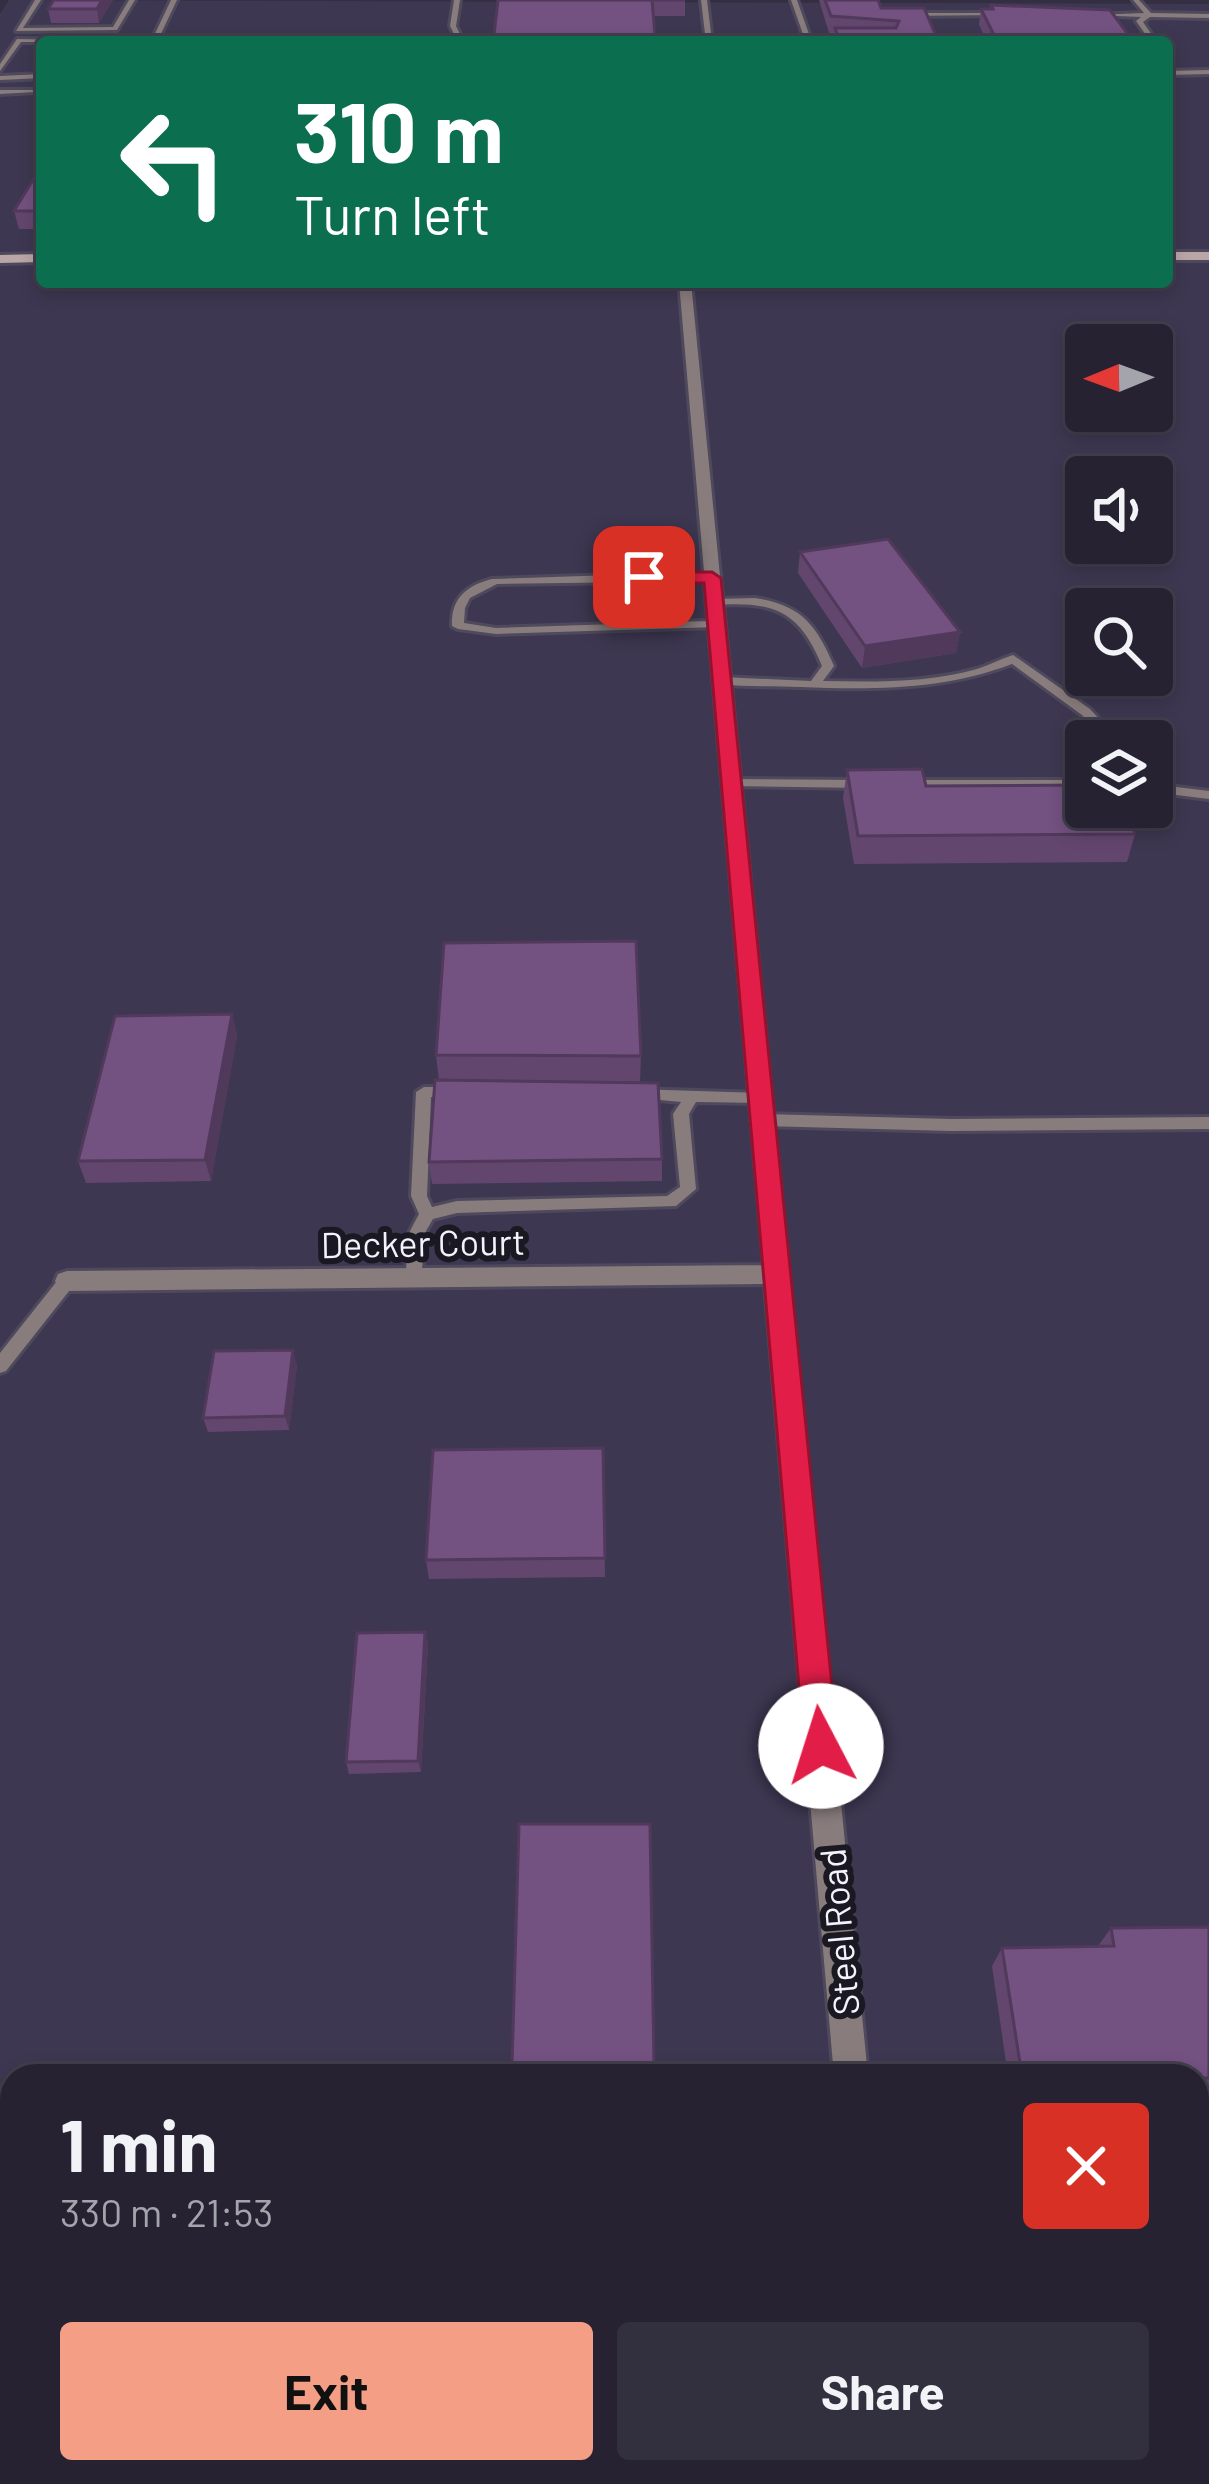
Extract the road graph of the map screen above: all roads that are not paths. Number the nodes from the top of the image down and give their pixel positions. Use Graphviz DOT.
graph roads {
  1 [pos="38,0"];
  2 [pos="133,0"];
  3 [pos="174,0"];
  4 [pos="457,0"];
  5 [pos="704,0"];
  6 [pos="794,0"];
  7 [pos="1136,0"];
  8 [pos="128,14"];
  9 [pos="167,14"];
  10 [pos="881,15"];
  11 [pos="1006,15"];
  12 [pos="1093,15"];
  13 [pos="1149,16"];
  14 [pos="1209,16"];
  15 [pos="157,36"];
  16 [pos="458,36"];
  17 [pos="708,36"];
  18 [pos="806,36"];
  19 [pos="1150,36"];
  20 [pos="36,41"];
  21 [pos="10,63"];
  22 [pos="1209,72"];
  23 [pos="1173,73"];
  24 [pos="0,92"];
  25 [pos="32,92"];
  26 [pos="1173,256"];
  27 [pos="1209,256"];
  28 [pos="0,259"];
  29 [pos="36,259"];
  30 [pos="686,288"];
  31 [pos="644,577"];
  32 [pos="714,601"];
  33 [pos="653,623"];
  34 [pos="722,680"];
  35 [pos="816,682"];
  36 [pos="1094,720"];
  37 [pos="731,783"];
  38 [pos="1065,784"];
  39 [pos="1173,791"];
  40 [pos="1209,795"];
  41 [pos="614,1091"];
  42 [pos="472,1092"];
  43 [pos="692,1097"];
  44 [pos="763,1109"];
  45 [pos="1209,1123"];
  46 [pos="428,1214"];
  47 [pos="779,1274"];
  48 [pos="413,1278"];
  49 [pos="67,1281"];
  50 [pos="0,1366"];
  51 [pos="850,2064"];
  1 -- 8 [label="lane"];
  2 -- 8 [label="lane"];
  3 -- 9 [label="lane"];
  4 -- 16 [label="lane"];
  5 -- 17 [label="lane"];
  6 -- 18 [label="lane"];
  7 -- 13 [label="lane"];
  8 -- 9 [label="lane"];
  9 -- 15 [label="lane"];
  10 -- 11 [label="lane"];
  12 -- 13 [label="lane"];
  13 -- 14 [label="lane"];
  13 -- 19 [label="lane"];
  20 -- 21 [label="lane"];
  22 -- 23 [label="lane"];
  24 -- 25 [label="lane"];
  26 -- 27 [label="street"];
  28 -- 29 [label="street"];
  30 -- 32 [label="street, Steel Road"];
  31 -- 32 [label="lane"];
  31 -- 33 [label="lane"];
  31 -- 33 [label="lane"];
  32 -- 33 [label="lane"];
  32 -- 34 [label="street, Steel Road"];
  32 -- 35 [label="lane"];
  34 -- 35 [label="lane"];
  34 -- 37 [label="street, Steel Road"];
  35 -- 36 [label="lane"];
  37 -- 38 [label="lane"];
  37 -- 44 [label="street, Steel Road"];
  39 -- 40 [label="lane"];
  41 -- 43 [label="lane"];
  42 -- 46 [label="lane"];
  43 -- 44 [label="lane"];
  43 -- 46 [label="lane"];
  44 -- 45 [label="lane"];
  44 -- 47 [label="street, Steel Road"];
  46 -- 48 [label="lane"];
  47 -- 48 [label="street, Decker Court"];
  47 -- 51 [label="street, Steel Road"];
  48 -- 49 [label="street, Decker Court"];
  49 -- 50 [label="lane"];
}
